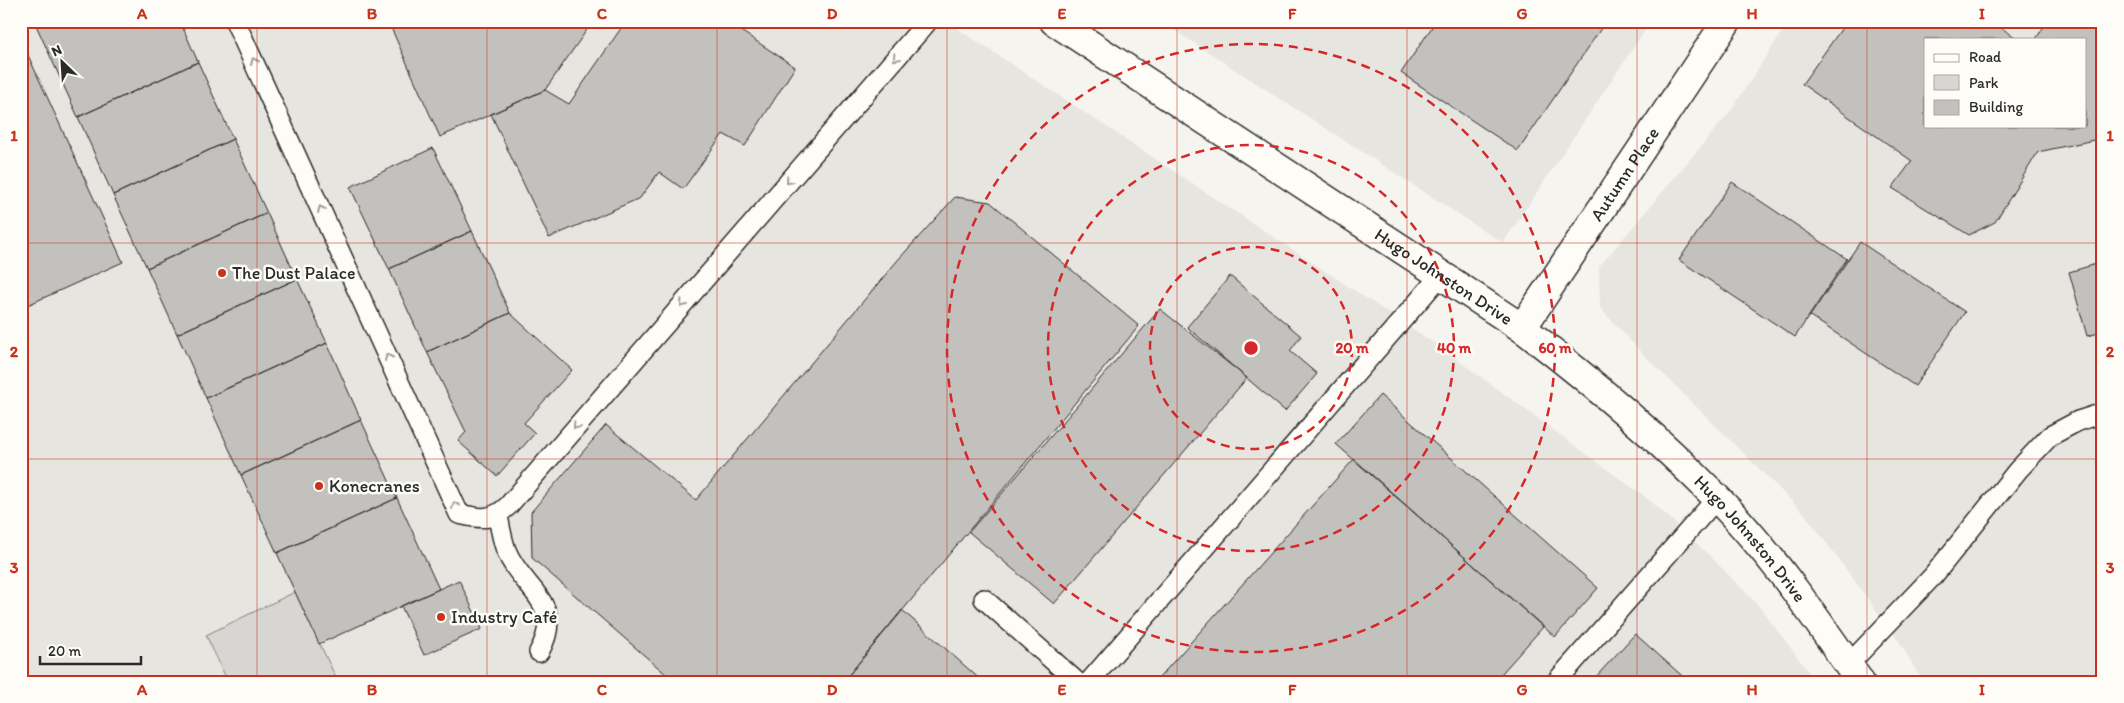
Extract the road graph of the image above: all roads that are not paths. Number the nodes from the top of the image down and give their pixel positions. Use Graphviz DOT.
graph roads {
  1 [pos="235,21"];
  2 [pos="928,21"];
  3 [pos="1054,21"];
  4 [pos="1727,21"];
  5 [pos="1442,275"];
  6 [pos="1522,328"];
  7 [pos="2103,413"];
  8 [pos="1717,498"];
  9 [pos="498,516"];
  10 [pos="984,599"];
  11 [pos="539,652"];
  12 [pos="1854,673"];
  13 [pos="1077,682"];
  14 [pos="1089,682"];
  15 [pos="1556,682"];
  9 -- 1 [label="lane, one-way"];
  2 -- 9 [label="lane, one-way"];
  3 -- 5 [label="street, Hugo Johnston Drive"];
  4 -- 6 [label="street, Autumn Place"];
  5 -- 6 [label="street, Hugo Johnston Drive"];
  5 -- 14 [label="lane"];
  6 -- 8 [label="street, Hugo Johnston Drive"];
  7 -- 12 [label="lane"];
  8 -- 12 [label="street, Hugo Johnston Drive"];
  8 -- 15 [label="lane"];
  9 -- 11 [label="lane"];
  10 -- 13 [label="lane"];
}
